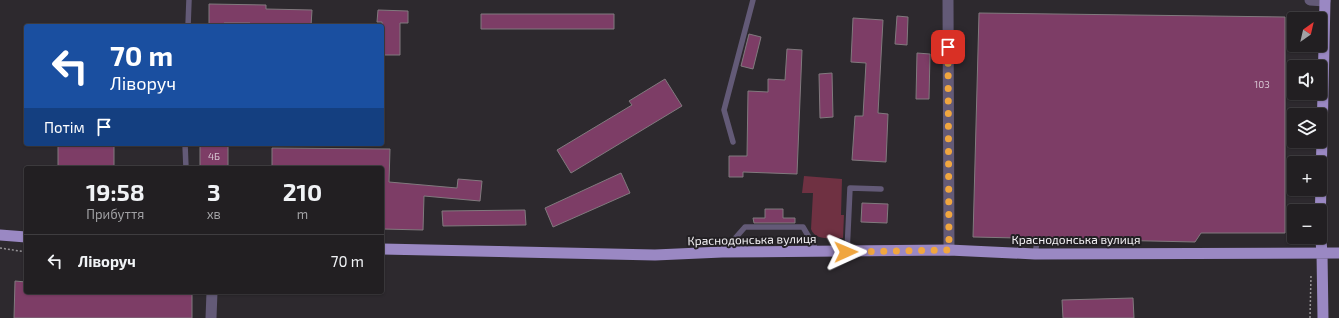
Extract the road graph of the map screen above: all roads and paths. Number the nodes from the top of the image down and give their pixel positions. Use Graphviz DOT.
graph roads {
  1 [pos="189,0"];
  2 [pos="752,0"];
  3 [pos="948,0"];
  4 [pos="1310,0"];
  5 [pos="1325,0"];
  6 [pos="188,24"];
  7 [pos="733,142"];
  8 [pos="185,146"];
  9 [pos="186,166"];
  10 [pos="881,189"];
  11 [pos="0,235"];
  12 [pos="24,237"];
  13 [pos="1037,242"];
  14 [pos="0,248"];
  15 [pos="384,249"];
  16 [pos="949,250"];
  17 [pos="24,252"];
  18 [pos="722,252"];
  19 [pos="817,252"];
  20 [pos="846,252"];
  21 [pos="1322,253"];
  22 [pos="1339,253"];
  23 [pos="1035,254"];
  24 [pos="1311,274"];
  25 [pos="212,294"];
  26 [pos="212,318"];
  27 [pos="1310,318"];
  28 [pos="1323,318"];
  1 -- 6 [label="lane"];
  2 -- 7 [label="lane"];
  3 -- 16 [label="street"];
  4 -- 5 [label="street"];
  5 -- 21 [label="main road"];
  8 -- 9 [label="lane"];
  10 -- 20 [label="lane"];
  11 -- 12 [label="main road"];
  13 -- 23 [label="lane"];
  14 -- 17 [label="path"];
  15 -- 18 [label="main road, Краснодонська вулиця"];
  16 -- 20 [label="main road, Краснодонська вулиця"];
  16 -- 23 [label="main road, Краснодонська вулиця"];
  18 -- 19 [label="main road, Краснодонська вулиця"];
  18 -- 19 [label="lane"];
  19 -- 20 [label="main road, Краснодонська вулиця"];
  21 -- 22 [label="main road, Краснодонська вулиця"];
  21 -- 23 [label="main road, Краснодонська вулиця"];
  21 -- 28 [label="main road"];
  24 -- 27 [label="path"];
  25 -- 26 [label="street"];
}
